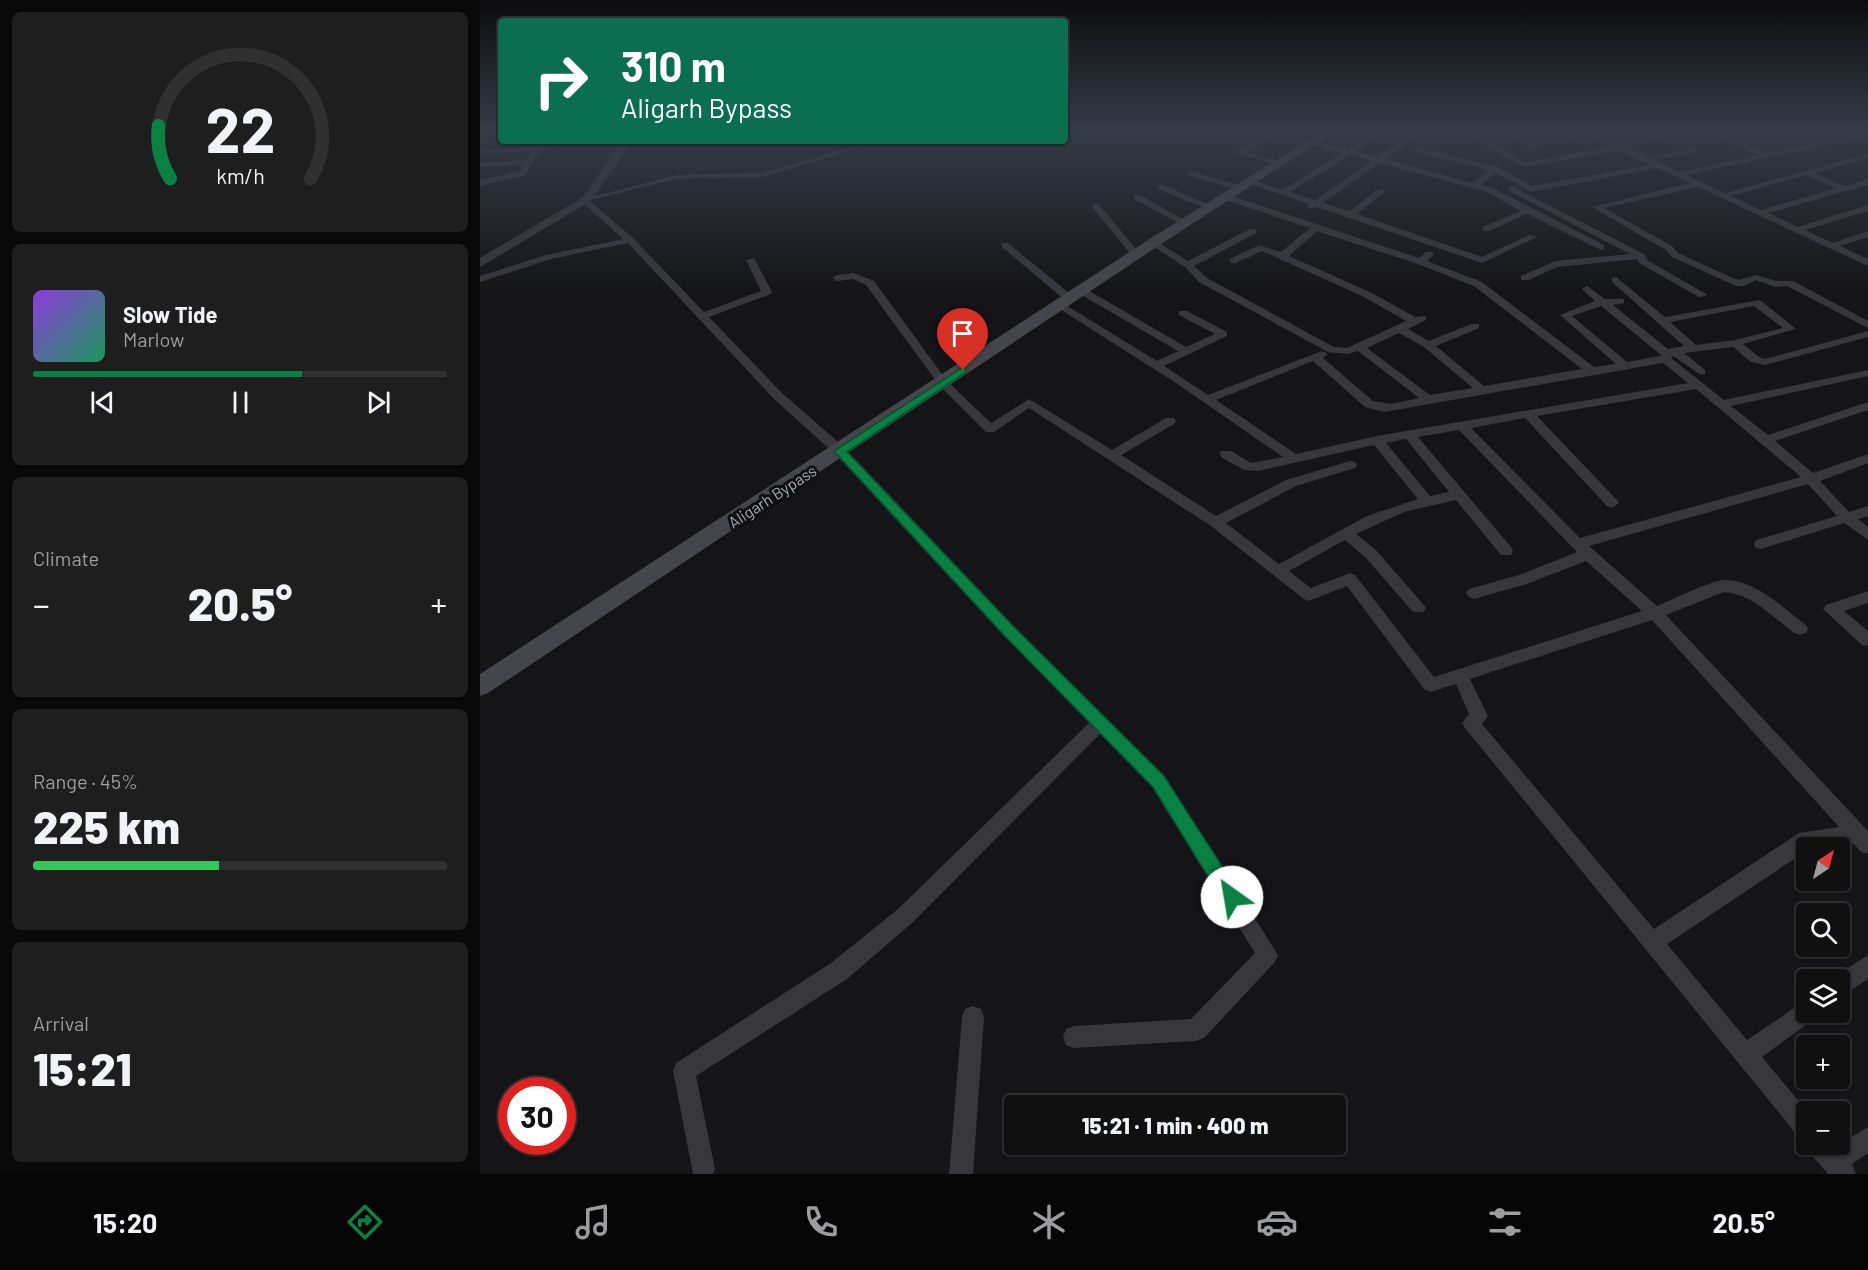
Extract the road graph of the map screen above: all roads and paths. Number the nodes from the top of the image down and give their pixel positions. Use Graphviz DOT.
graph roads {
  1 [pos="598,183"];
  2 [pos="653,183"];
  3 [pos="1220,183"];
  4 [pos="1249,183"];
  5 [pos="1301,183"];
  6 [pos="1346,183"];
  7 [pos="1463,183"];
  8 [pos="1479,183"];
  9 [pos="1520,183"];
  10 [pos="1561,183"];
  11 [pos="1705,183"];
  12 [pos="1768,183"];
  13 [pos="1830,183"];
  14 [pos="1865,183"];
  15 [pos="1699,184"];
  16 [pos="1475,186"];
  17 [pos="1526,186"];
  18 [pos="1161,187"];
  19 [pos="1509,188"];
  20 [pos="1239,189"];
  21 [pos="1844,189"];
  22 [pos="1490,190"];
  23 [pos="1381,191"];
  24 [pos="1283,194"];
  25 [pos="1729,194"];
  26 [pos="1137,197"];
  27 [pos="586,200"];
  28 [pos="1317,204"];
  29 [pos="1096,206"];
  30 [pos="1868,208"];
  31 [pos="1527,211"];
  32 [pos="1765,211"];
  33 [pos="1210,212"];
  34 [pos="1350,215"];
  35 [pos="1290,218"];
  36 [pos="1185,223"];
  37 [pos="1316,227"];
  38 [pos="1802,228"];
  39 [pos="1486,229"];
  40 [pos="1253,231"];
  41 [pos="1868,234"];
  42 [pos="1532,237"];
  43 [pos="630,240"];
  44 [pos="1154,243"];
  45 [pos="1837,244"];
  46 [pos="1005,245"];
  47 [pos="1137,255"];
  48 [pos="1283,256"];
  49 [pos="1641,256"];
  50 [pos="1622,258"];
  51 [pos="751,260"];
  52 [pos="1233,261"];
  53 [pos="1868,261"];
  54 [pos="480,263"];
  55 [pos="1188,265"];
  56 [pos="837,278"];
  57 [pos="1524,278"];
  58 [pos="480,279"];
  59 [pos="1616,280"];
  60 [pos="1587,289"];
  61 [pos="1703,295"];
  62 [pos="1071,299"];
  63 [pos="1620,301"];
  64 [pos="1602,302"];
  65 [pos="1183,313"];
  66 [pos="702,316"];
  67 [pos="1662,321"];
  68 [pos="1476,326"];
  69 [pos="1868,326"];
  70 [pos="1399,328"];
  71 [pos="1868,334"];
  72 [pos="1735,344"];
  73 [pos="1428,345"];
  74 [pos="1359,347"];
  75 [pos="1693,348"];
  76 [pos="1332,350"];
  77 [pos="1185,351"];
  78 [pos="1669,355"];
  79 [pos="1315,357"];
  80 [pos="1156,366"];
  81 [pos="1626,367"];
  82 [pos="1593,372"];
  83 [pos="1868,373"];
  84 [pos="1699,379"];
  85 [pos="943,382"];
  86 [pos="1481,389"];
  87 [pos="1208,399"];
  88 [pos="1428,399"];
  89 [pos="1722,404"];
  90 [pos="1868,406"];
  91 [pos="1528,414"];
  92 [pos="1170,421"];
  93 [pos="1461,425"];
  94 [pos="1409,435"];
  95 [pos="1377,440"];
  96 [pos="1766,440"];
  97 [pos="840,451"];
  98 [pos="1226,454"];
  99 [pos="1112,455"];
  100 [pos="1868,458"];
  101 [pos="1296,460"];
  102 [pos="1350,465"];
  103 [pos="1811,479"];
  104 [pos="1457,495"];
  105 [pos="1426,501"];
  106 [pos="1612,503"];
  107 [pos="1868,511"];
  108 [pos="1846,517"];
  109 [pos="1216,522"];
  110 [pos="1346,533"];
  111 [pos="1868,535"];
  112 [pos="1761,544"];
  113 [pos="1583,549"];
  114 [pos="1506,551"];
  115 [pos="1278,571"];
  116 [pos="1474,593"];
  117 [pos="1868,597"];
  118 [pos="1418,608"];
  119 [pos="1655,613"];
  120 [pos="1800,629"];
  121 [pos="1868,640"];
  122 [pos="1461,677"];
  123 [pos="480,686"];
  124 [pos="1100,723"];
  125 [pos="1862,839"];
  126 [pos="1652,942"];
  127 [pos="1868,966"];
  128 [pos="1850,979"];
  129 [pos="973,1017"];
  130 [pos="1796,1018"];
  131 [pos="1074,1037"];
  132 [pos="1745,1055"];
  133 [pos="1796,1116"];
  134 [pos="1868,1139"];
  135 [pos="1833,1160"];
  136 [pos="703,1169"];
  137 [pos="961,1174"];
  1 -- 27 [label="street"];
  2 -- 27 [label="street"];
  3 -- 20 [label="street"];
  4 -- 20 [label="main road, Aligarh Bypass"];
  5 -- 24 [label="street"];
  6 -- 28 [label="street"];
  7 -- 16 [label="street"];
  8 -- 16 [label="street"];
  9 -- 17 [label="street"];
  10 -- 17 [label="street"];
  11 -- 25 [label="street"];
  12 -- 25 [label="street"];
  13 -- 21 [label="street"];
  14 -- 21 [label="street"];
  15 -- 53 [label="street"];
  15 -- 69 [label="street"];
  16 -- 22 [label="street"];
  17 -- 19 [label="street"];
  18 -- 33 [label="street"];
  19 -- 22 [label="street"];
  19 -- 49 [label="street"];
  20 -- 24 [label="street"];
  20 -- 33 [label="main road, Aligarh Bypass"];
  20 -- 35 [label="street"];
  21 -- 32 [label="street"];
  22 -- 31 [label="street"];
  23 -- 34 [label="street"];
  24 -- 28 [label="street"];
  25 -- 32 [label="street"];
  26 -- 36 [label="street"];
  27 -- 43 [label="street"];
  27 -- 54 [label="street"];
  28 -- 34 [label="street"];
  28 -- 35 [label="street"];
  29 -- 47 [label="street"];
  30 -- 38 [label="street"];
  31 -- 39 [label="street"];
  31 -- 50 [label="street"];
  32 -- 38 [label="street"];
  33 -- 36 [label="main road, Aligarh Bypass"];
  34 -- 42 [label="street"];
  35 -- 37 [label="street"];
  36 -- 44 [label="main road, Aligarh Bypass"];
  37 -- 48 [label="street"];
  37 -- 82 [label="street"];
  38 -- 45 [label="street"];
  40 -- 55 [label="street"];
  41 -- 45 [label="street"];
  43 -- 58 [label="street"];
  43 -- 66 [label="street"];
  44 -- 47 [label="main road, Aligarh Bypass"];
  44 -- 55 [label="street"];
  45 -- 53 [label="street"];
  46 -- 62 [label="street"];
  47 -- 62 [label="main road, Aligarh Bypass"];
  48 -- 52 [label="street"];
  48 -- 70 [label="street"];
  49 -- 50 [label="street"];
  49 -- 61 [label="street"];
  50 -- 57 [label="street"];
  51 -- 66 [label="street"];
  55 -- 76 [label="street"];
  56 -- 85 [label="street"];
  59 -- 67 [label="street"];
  60 -- 64 [label="street"];
  62 -- 77 [label="street"];
  62 -- 80 [label="street"];
  62 -- 85 [label="main road, Aligarh Bypass"];
  63 -- 64 [label="street"];
  64 -- 78 [label="street"];
  64 -- 81 [label="street"];
  65 -- 77 [label="street"];
  66 -- 97 [label="street"];
  67 -- 72 [label="street"];
  67 -- 75 [label="street"];
  68 -- 73 [label="street"];
  70 -- 73 [label="street"];
  70 -- 74 [label="street"];
  71 -- 72 [label="street"];
  72 -- 75 [label="street"];
  73 -- 86 [label="street"];
  74 -- 76 [label="street"];
  74 -- 88 [label="street"];
  75 -- 78 [label="street"];
  76 -- 79 [label="street"];
  77 -- 80 [label="street"];
  78 -- 81 [label="street"];
  78 -- 84 [label="street"];
  79 -- 87 [label="street"];
  79 -- 88 [label="street"];
  80 -- 87 [label="street"];
  81 -- 82 [label="street"];
  82 -- 86 [label="street"];
  83 -- 89 [label="street"];
  84 -- 89 [label="street"];
  84 -- 91 [label="street"];
  85 -- 97 [label="main road, Aligarh Bypass"];
  85 -- 99 [label="street"];
  86 -- 88 [label="street"];
  87 -- 101 [label="street"];
  89 -- 96 [label="street"];
  90 -- 96 [label="street"];
  91 -- 93 [label="street"];
  91 -- 106 [label="street"];
  92 -- 99 [label="street"];
  93 -- 94 [label="street"];
  93 -- 113 [label="street"];
  94 -- 95 [label="street"];
  94 -- 104 [label="street"];
  95 -- 101 [label="street"];
  95 -- 105 [label="street"];
  96 -- 103 [label="street"];
  97 -- 123 [label="main road, Aligarh Bypass"];
  97 -- 124 [label="street"];
  98 -- 101 [label="street"];
  99 -- 109 [label="street"];
  100 -- 103 [label="street"];
  102 -- 109 [label="street"];
  103 -- 108 [label="street"];
  103 -- 113 [label="street"];
  104 -- 105 [label="street"];
  104 -- 114 [label="street"];
  105 -- 110 [label="street"];
  107 -- 108 [label="street"];
  108 -- 111 [label="street"];
  108 -- 112 [label="street"];
  109 -- 115 [label="street"];
  110 -- 115 [label="street"];
  110 -- 118 [label="street"];
  113 -- 116 [label="street"];
  113 -- 119 [label="street"];
  115 -- 122 [label="street"];
  117 -- 121 [label="street"];
  119 -- 120 [label="street"];
  119 -- 122 [label="street"];
  119 -- 125 [label="street"];
  122 -- 126 [label="street"];
  124 -- 131 [label="street"];
  124 -- 136 [label="street"];
  125 -- 126 [label="street"];
  126 -- 132 [label="street"];
  127 -- 128 [label="street"];
  129 -- 137 [label="street"];
  130 -- 132 [label="street"];
  132 -- 133 [label="street"];
  134 -- 135 [label="street"];
}
